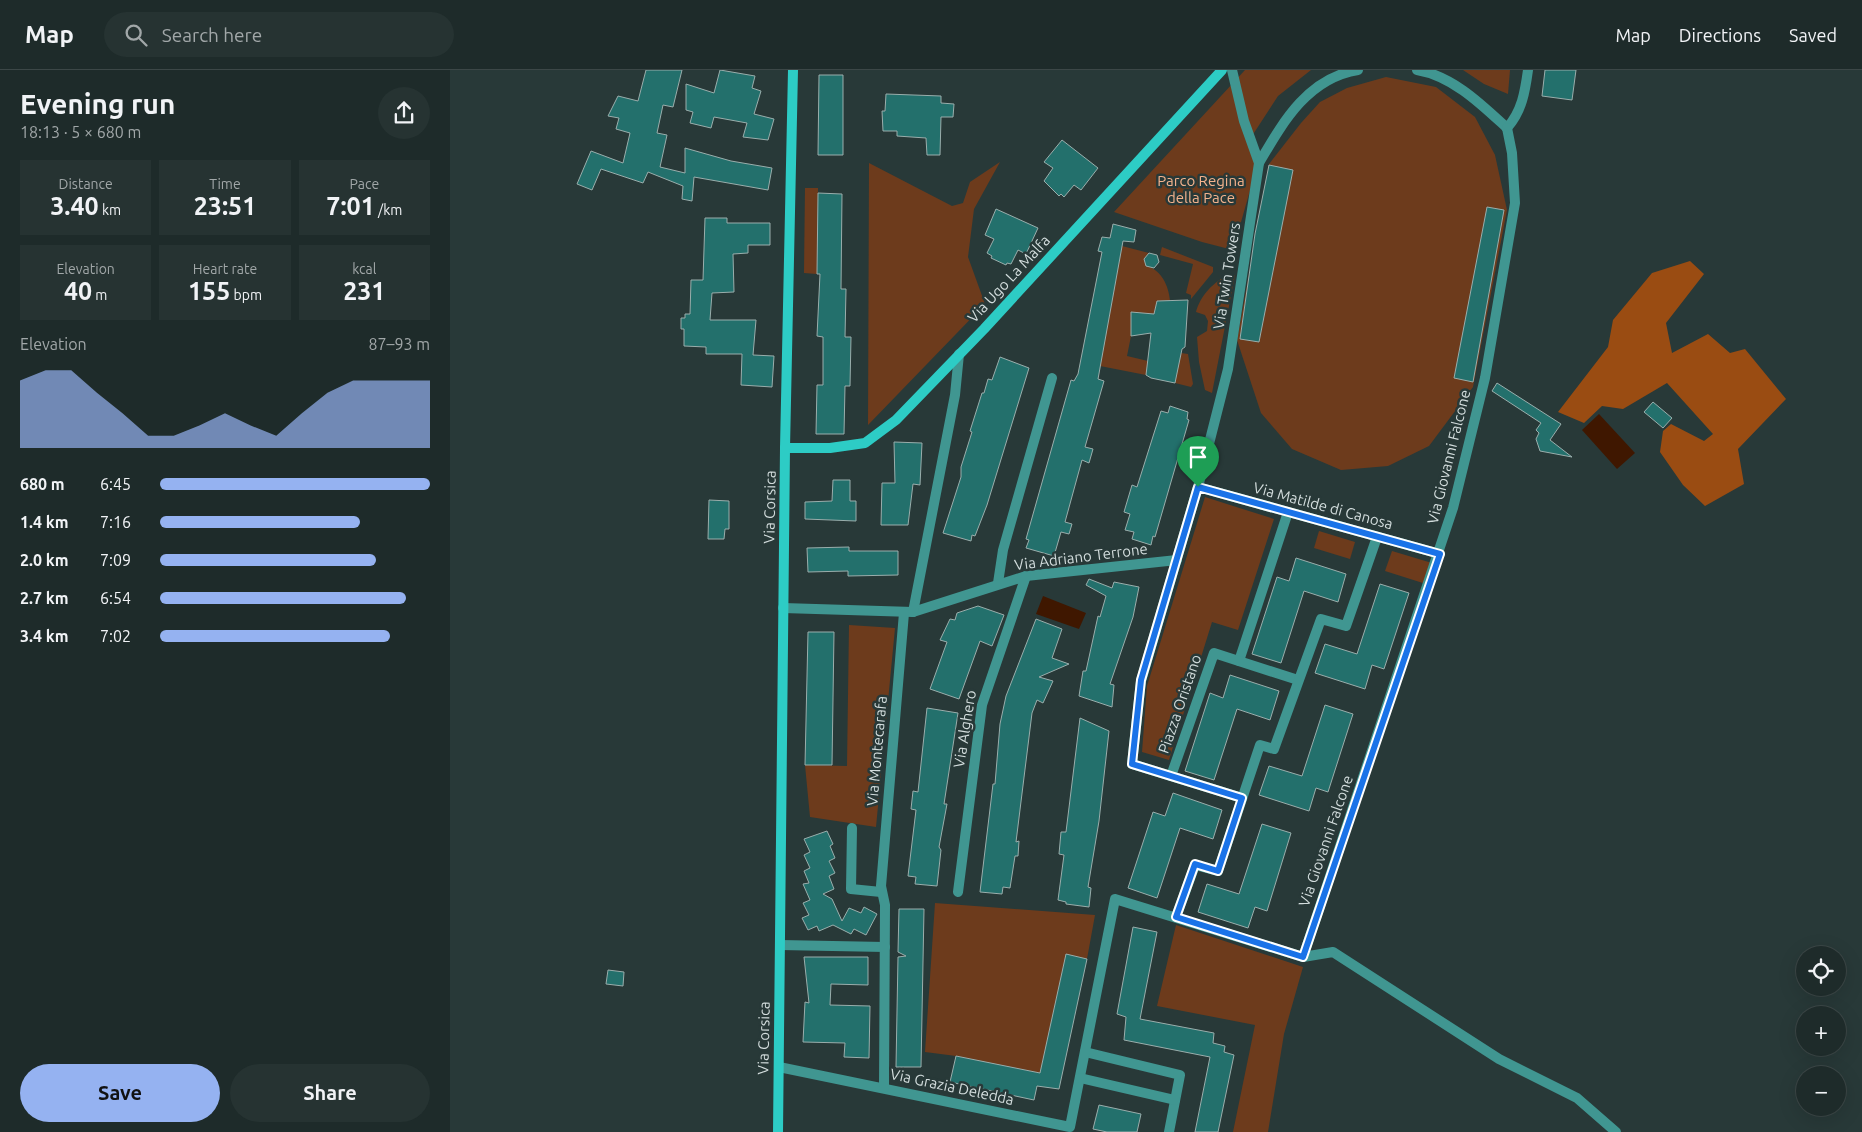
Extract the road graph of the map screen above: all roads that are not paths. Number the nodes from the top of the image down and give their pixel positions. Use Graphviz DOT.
graph roads {
  1 [pos="793,70"];
  2 [pos="1222,70"];
  3 [pos="1232,70"];
  4 [pos="1358,70"];
  5 [pos="1417,70"];
  6 [pos="1528,70"];
  7 [pos="1507,128"];
  8 [pos="1259,164"];
  9 [pos="959,354"];
  10 [pos="1052,378"];
  11 [pos="785,448"];
  12 [pos="1198,487"];
  13 [pos="1288,512"];
  14 [pos="1377,537"];
  15 [pos="1440,554"];
  16 [pos="1177,560"];
  17 [pos="1026,576"];
  18 [pos="998,583"];
  19 [pos="784,608"];
  20 [pos="908,613"];
  21 [pos="1238,661"];
  22 [pos="1298,680"];
  23 [pos="1171,776"];
  24 [pos="1242,798"];
  25 [pos="852,828"];
  26 [pos="881,892"];
  27 [pos="958,892"];
  28 [pos="1176,917"];
  29 [pos="780,945"];
  30 [pos="885,947"];
  31 [pos="1303,957"];
  32 [pos="1085,1052"];
  33 [pos="779,1067"];
  34 [pos="1080,1078"];
  35 [pos="884,1088"];
  36 [pos="1175,1100"];
  37 [pos="778,1132"];
  38 [pos="1169,1132"];
  39 [pos="1616,1132"];
  1 -- 11 [label="street, Via Corsica"];
  2 -- 9 [label="street, Via Ugo La Malfa"];
  3 -- 8 [label="street, Via Twin Towers"];
  4 -- 8 [label="street"];
  5 -- 7 [label="street"];
  6 -- 7 [label="street"];
  7 -- 15 [label="street, Via Giovanni Falcone"];
  8 -- 12 [label="street, Via Twin Towers"];
  9 -- 11 [label="street, Via Ugo La Malfa"];
  9 -- 20 [label="street, Via Montecarafa"];
  10 -- 18 [label="street"];
  11 -- 19 [label="street, Via Corsica"];
  12 -- 13 [label="street, Via Matilde di Canosa"];
  12 -- 16 [label="street, Via Twin Towers"];
  13 -- 14 [label="street, Via Matilde di Canosa"];
  13 -- 21 [label="street"];
  14 -- 15 [label="street, Via Matilde di Canosa"];
  14 -- 22 [label="street"];
  15 -- 31 [label="street, Via Giovanni Falcone"];
  16 -- 17 [label="street, Via Adriano Terrone"];
  16 -- 23 [label="street"];
  17 -- 18 [label="street, Via Adriano Terrone"];
  17 -- 27 [label="street, Via Alghero"];
  18 -- 20 [label="street, Via Adriano Terrone"];
  19 -- 20 [label="street, Via Adriano Terrone"];
  19 -- 29 [label="street, Via Corsica"];
  20 -- 26 [label="street, Via Montecarafa"];
  21 -- 22 [label="street, Piazza Oristano"];
  21 -- 23 [label="street, Piazza Oristano"];
  22 -- 24 [label="street"];
  23 -- 24 [label="street, Piazza Oristano"];
  24 -- 28 [label="street"];
  25 -- 26 [label="street"];
  26 -- 30 [label="street, Via Montecarafa"];
  28 -- 31 [label="street"];
  28 -- 32 [label="street, Via Grazia Deledda"];
  29 -- 30 [label="street"];
  29 -- 33 [label="street, Via Corsica"];
  30 -- 35 [label="street, Via Montecarafa"];
  31 -- 39 [label="street"];
  32 -- 34 [label="street, Via Grazia Deledda"];
  32 -- 36 [label="street"];
  33 -- 35 [label="street, Via Grazia Deledda"];
  33 -- 37 [label="street, Via Corsica"];
  34 -- 35 [label="street, Via Grazia Deledda"];
  34 -- 36 [label="street"];
  36 -- 38 [label="street"];
}
